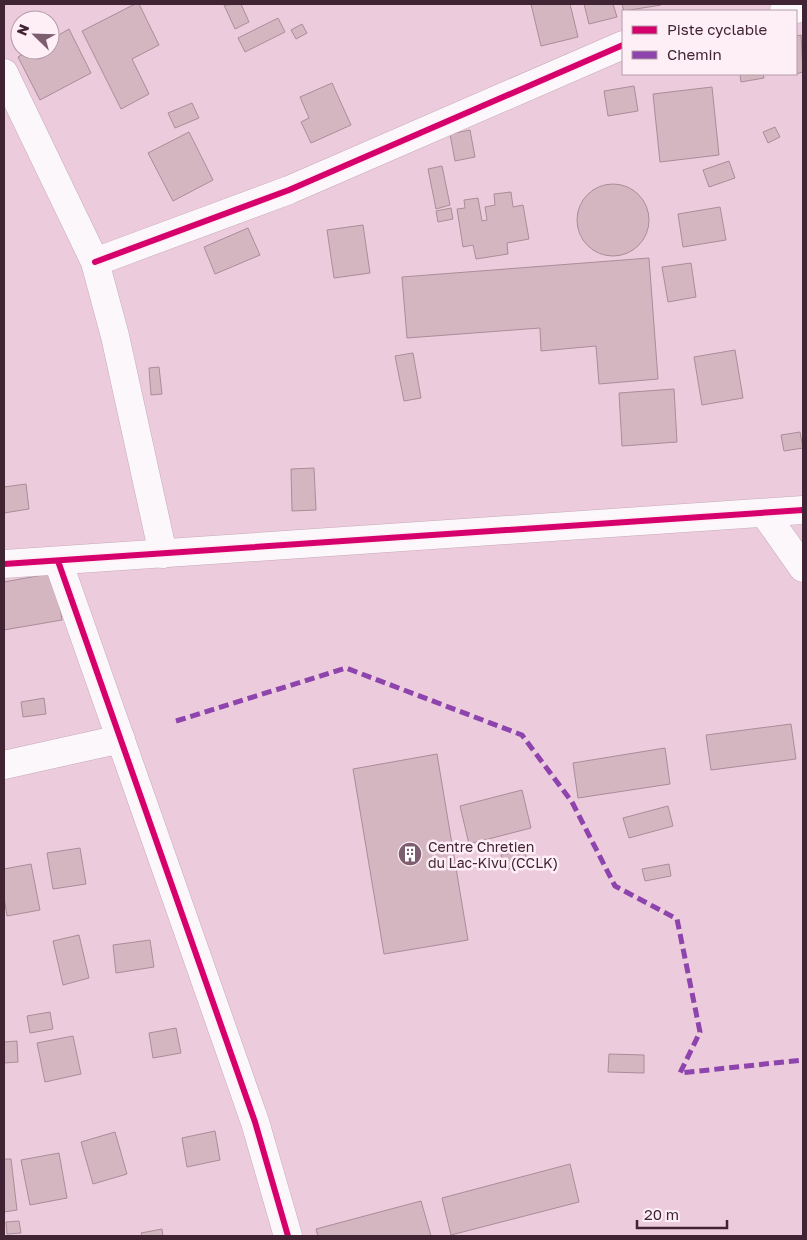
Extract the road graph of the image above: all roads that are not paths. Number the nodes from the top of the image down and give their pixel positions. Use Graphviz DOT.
graph roads {
  1 [pos="803,8"];
  2 [pos="790,10"];
  3 [pos="622,45"];
  4 [pos="4,73"];
  5 [pos="95,262"];
  6 [pos="803,510"];
  7 [pos="765,514"];
  8 [pos="162,554"];
  9 [pos="58,561"];
  10 [pos="4,564"];
  11 [pos="803,568"];
  12 [pos="121,739"];
  13 [pos="4,765"];
  14 [pos="288,1236"];
  1 -- 2 [label="street"];
  3 -- 5 [label="street"];
  4 -- 5 [label="street"];
  5 -- 8 [label="street"];
  6 -- 7 [label="street"];
  7 -- 8 [label="street"];
  7 -- 11 [label="street"];
  8 -- 9 [label="street"];
  9 -- 10 [label="street"];
  9 -- 12 [label="street"];
  12 -- 13 [label="street"];
  12 -- 14 [label="street"];
}
